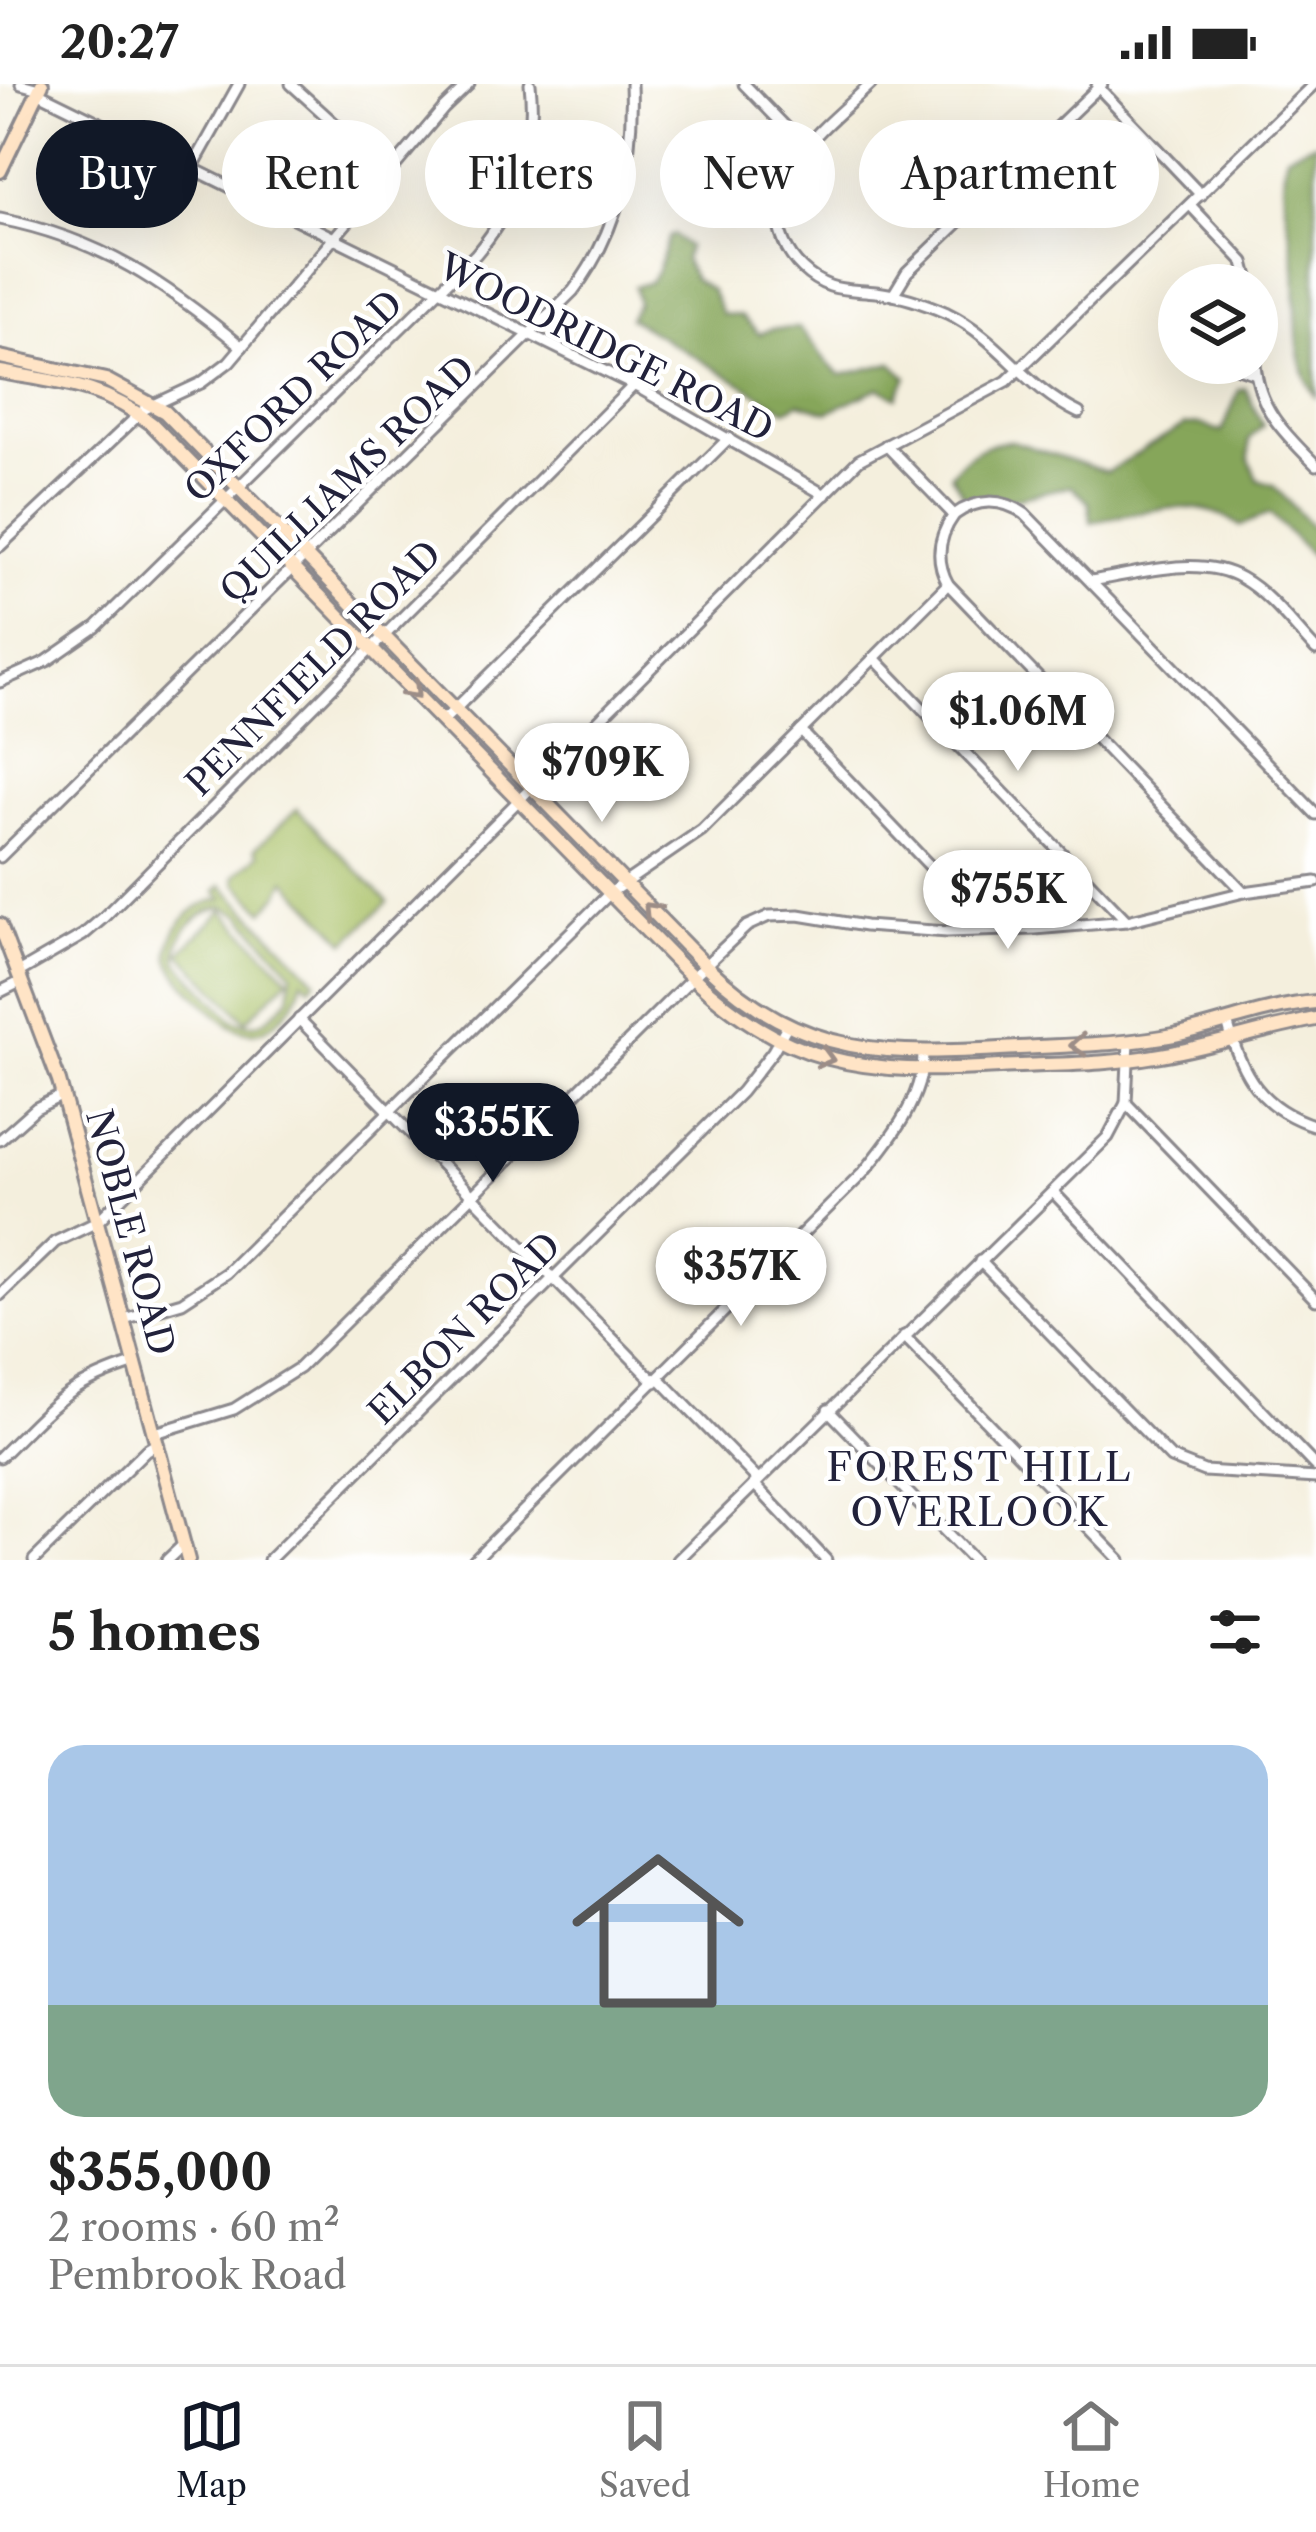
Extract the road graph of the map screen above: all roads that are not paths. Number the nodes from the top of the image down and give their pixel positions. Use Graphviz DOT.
graph roads {
  1 [pos="22,84"];
  2 [pos="239,84"];
  3 [pos="291,84"];
  4 [pos="469,84"];
  5 [pos="530,84"];
  6 [pos="631,84"];
  7 [pos="743,84"];
  8 [pos="872,84"];
  9 [pos="1314,84"];
  10 [pos="1098,85"];
  11 [pos="39,89"];
  12 [pos="99,120"];
  13 [pos="331,120"];
  14 [pos="778,120"];
  15 [pos="835,120"];
  16 [pos="198,157"];
  17 [pos="401,157"];
  18 [pos="198,171"];
  19 [pos="0,172"];
  20 [pos="1201,194"];
  21 [pos="1190,205"];
  22 [pos="0,220"];
  23 [pos="342,228"];
  24 [pos="781,228"];
  25 [pos="334,238"];
  26 [pos="1245,264"];
  27 [pos="440,290"];
  28 [pos="893,295"];
  29 [pos="532,335"];
  30 [pos="242,347"];
  31 [pos="0,358"];
  32 [pos="1019,370"];
  33 [pos="0,371"];
  34 [pos="1260,384"];
  35 [pos="634,385"];
  36 [pos="146,409"];
  37 [pos="1078,413"];
  38 [pos="729,438"];
  39 [pos="886,445"];
  40 [pos="1316,464"];
  41 [pos="239,486"];
  42 [pos="825,494"];
  43 [pos="227,498"];
  44 [pos="954,515"];
  45 [pos="0,546"];
  46 [pos="307,556"];
  47 [pos="295,568"];
  48 [pos="1091,580"];
  49 [pos="948,584"];
  50 [pos="383,634"];
  51 [pos="373,649"];
  52 [pos="1316,650"];
  53 [pos="874,658"];
  54 [pos="0,682"];
  55 [pos="456,709"];
  56 [pos="443,721"];
  57 [pos="801,731"];
  58 [pos="531,787"];
  59 [pos="519,800"];
  60 [pos="1316,814"];
  61 [pos="0,856"];
  62 [pos="1316,882"];
  63 [pos="616,887"];
  64 [pos="1244,892"];
  65 [pos="1127,921"];
  66 [pos="0,925"];
  67 [pos="992,930"];
  68 [pos="698,972"];
  69 [pos="20,976"];
  70 [pos="0,992"];
  71 [pos="1316,1002"];
  72 [pos="299,1019"];
  73 [pos="1316,1019"];
  74 [pos="1228,1021"];
  75 [pos="788,1024"];
  76 [pos="1232,1038"];
  77 [pos="780,1040"];
  78 [pos="1129,1041"];
  79 [pos="923,1054"];
  80 [pos="1130,1060"];
  81 [pos="923,1072"];
  82 [pos="63,1095"];
  83 [pos="1126,1103"];
  84 [pos="390,1112"];
  85 [pos="1316,1126"];
  86 [pos="0,1140"];
  87 [pos="1053,1192"];
  88 [pos="472,1196"];
  89 [pos="97,1222"];
  90 [pos="980,1261"];
  91 [pos="552,1279"];
  92 [pos="0,1295"];
  93 [pos="1316,1300"];
  94 [pos="124,1319"];
  95 [pos="904,1336"];
  96 [pos="136,1363"];
  97 [pos="657,1380"];
  98 [pos="828,1409"];
  99 [pos="156,1438"];
  100 [pos="0,1457"];
  101 [pos="1316,1467"];
  102 [pos="1316,1478"];
  103 [pos="756,1482"];
  104 [pos="184,1544"];
  105 [pos="34,1560"];
  106 [pos="167,1560"];
  107 [pos="188,1560"];
  108 [pos="269,1560"];
  109 [pos="474,1560"];
  110 [pos="679,1560"];
  111 [pos="826,1560"];
  112 [pos="973,1560"];
  113 [pos="1120,1560"];
  1 -- 11 [label="street, WOODRIDGE ROAD"];
  2 -- 16 [label="street"];
  3 -- 13 [label="street"];
  4 -- 17 [label="street"];
  5 -- 27 [label="street, OXFORD ROAD"];
  6 -- 29 [label="street, QUILLIAMS ROAD"];
  7 -- 14 [label="street"];
  8 -- 15 [label="street"];
  9 -- 20 [label="street"];
  10 -- 20 [label="street"];
  10 -- 28 [label="street"];
  11 -- 12 [label="street, WOODRIDGE ROAD"];
  11 -- 19 [label="main road"];
  18 -- 25 [label="street, WOODRIDGE ROAD"];
  20 -- 21 [label="street"];
  21 -- 26 [label="street"];
  21 -- 32 [label="street"];
  22 -- 30 [label="street"];
  23 -- 25 [label="street"];
  24 -- 28 [label="street"];
  25 -- 27 [label="street, WOODRIDGE ROAD"];
  25 -- 30 [label="street"];
  27 -- 29 [label="street, WOODRIDGE ROAD"];
  27 -- 41 [label="street, OXFORD ROAD"];
  28 -- 32 [label="street"];
  29 -- 35 [label="street, WOODRIDGE ROAD"];
  29 -- 46 [label="street, QUILLIAMS ROAD"];
  30 -- 36 [label="street"];
  31 -- 36 [label="main road"];
  32 -- 37 [label="street"];
  32 -- 39 [label="street"];
  33 -- 36 [label="main road"];
  34 -- 40 [label="street"];
  35 -- 38 [label="street, WOODRIDGE ROAD"];
  35 -- 50 [label="street, PENNFIELD ROAD"];
  36 -- 41 [label="main road"];
  36 -- 43 [label="main road"];
  36 -- 45 [label="street"];
  38 -- 42 [label="street, WOODRIDGE ROAD"];
  38 -- 55 [label="street"];
  39 -- 42 [label="street"];
  39 -- 44 [label="street"];
  41 -- 43 [label="street, OXFORD ROAD"];
  41 -- 46 [label="main road"];
  42 -- 58 [label="street"];
  43 -- 47 [label="main road"];
  43 -- 54 [label="street, OXFORD ROAD"];
  44 -- 48 [label="street"];
  44 -- 49 [label="street"];
  46 -- 47 [label="street, QUILLIAMS ROAD"];
  46 -- 50 [label="main road"];
  47 -- 51 [label="main road"];
  47 -- 61 [label="street, QUILLIAMS ROAD"];
  48 -- 52 [label="street"];
  48 -- 60 [label="street"];
  49 -- 53 [label="street"];
  49 -- 64 [label="street"];
  50 -- 51 [label="street, PENNFIELD ROAD"];
  50 -- 55 [label="main road"];
  51 -- 56 [label="main road, one-way"];
  51 -- 69 [label="street, PENNFIELD ROAD"];
  53 -- 57 [label="street"];
  53 -- 65 [label="street"];
  55 -- 56 [label="street"];
  55 -- 58 [label="main road"];
  56 -- 59 [label="main road"];
  57 -- 63 [label="street"];
  57 -- 67 [label="street"];
  58 -- 59 [label="street"];
  58 -- 63 [label="main road"];
  59 -- 63 [label="main road"];
  59 -- 72 [label="street"];
  62 -- 64 [label="street"];
  63 -- 68 [label="main road"];
  63 -- 84 [label="street"];
  64 -- 65 [label="street"];
  65 -- 67 [label="street"];
  66 -- 69 [label="main road, NOBLE ROAD"];
  67 -- 68 [label="street"];
  68 -- 75 [label="main road"];
  68 -- 77 [label="main road"];
  68 -- 88 [label="street"];
  69 -- 70 [label="street, PENNFIELD ROAD"];
  69 -- 82 [label="main road, NOBLE ROAD"];
  71 -- 74 [label="main road"];
  72 -- 84 [label="street"];
  72 -- 89 [label="street"];
  73 -- 76 [label="main road"];
  74 -- 76 [label="street"];
  74 -- 78 [label="main road"];
  75 -- 77 [label="street, ELBON ROAD"];
  75 -- 79 [label="main road"];
  76 -- 80 [label="main road"];
  76 -- 85 [label="street"];
  77 -- 81 [label="main road, one-way"];
  77 -- 91 [label="street, ELBON ROAD"];
  78 -- 79 [label="main road, one-way"];
  78 -- 80 [label="street"];
  79 -- 81 [label="street"];
  80 -- 81 [label="main road"];
  80 -- 83 [label="street"];
  81 -- 97 [label="street"];
  82 -- 86 [label="street"];
  82 -- 89 [label="main road, NOBLE ROAD"];
  83 -- 87 [label="street"];
  83 -- 93 [label="street"];
  84 -- 88 [label="street"];
  84 -- 94 [label="street"];
  87 -- 90 [label="street"];
  87 -- 101 [label="street"];
  88 -- 91 [label="street"];
  88 -- 99 [label="street"];
  89 -- 92 [label="street"];
  89 -- 94 [label="main road, NOBLE ROAD"];
  90 -- 95 [label="street"];
  90 -- 102 [label="street"];
  91 -- 97 [label="street"];
  91 -- 108 [label="street, ELBON ROAD"];
  94 -- 96 [label="main road, NOBLE ROAD"];
  95 -- 98 [label="street"];
  95 -- 113 [label="street"];
  96 -- 99 [label="main road, NOBLE ROAD"];
  96 -- 100 [label="street"];
  97 -- 103 [label="street"];
  97 -- 109 [label="street"];
  98 -- 103 [label="street"];
  98 -- 112 [label="street"];
  99 -- 104 [label="main road, NOBLE ROAD"];
  99 -- 105 [label="street"];
  103 -- 110 [label="street"];
  103 -- 111 [label="street"];
  104 -- 106 [label="street"];
  104 -- 107 [label="main road, NOBLE ROAD"];
}
